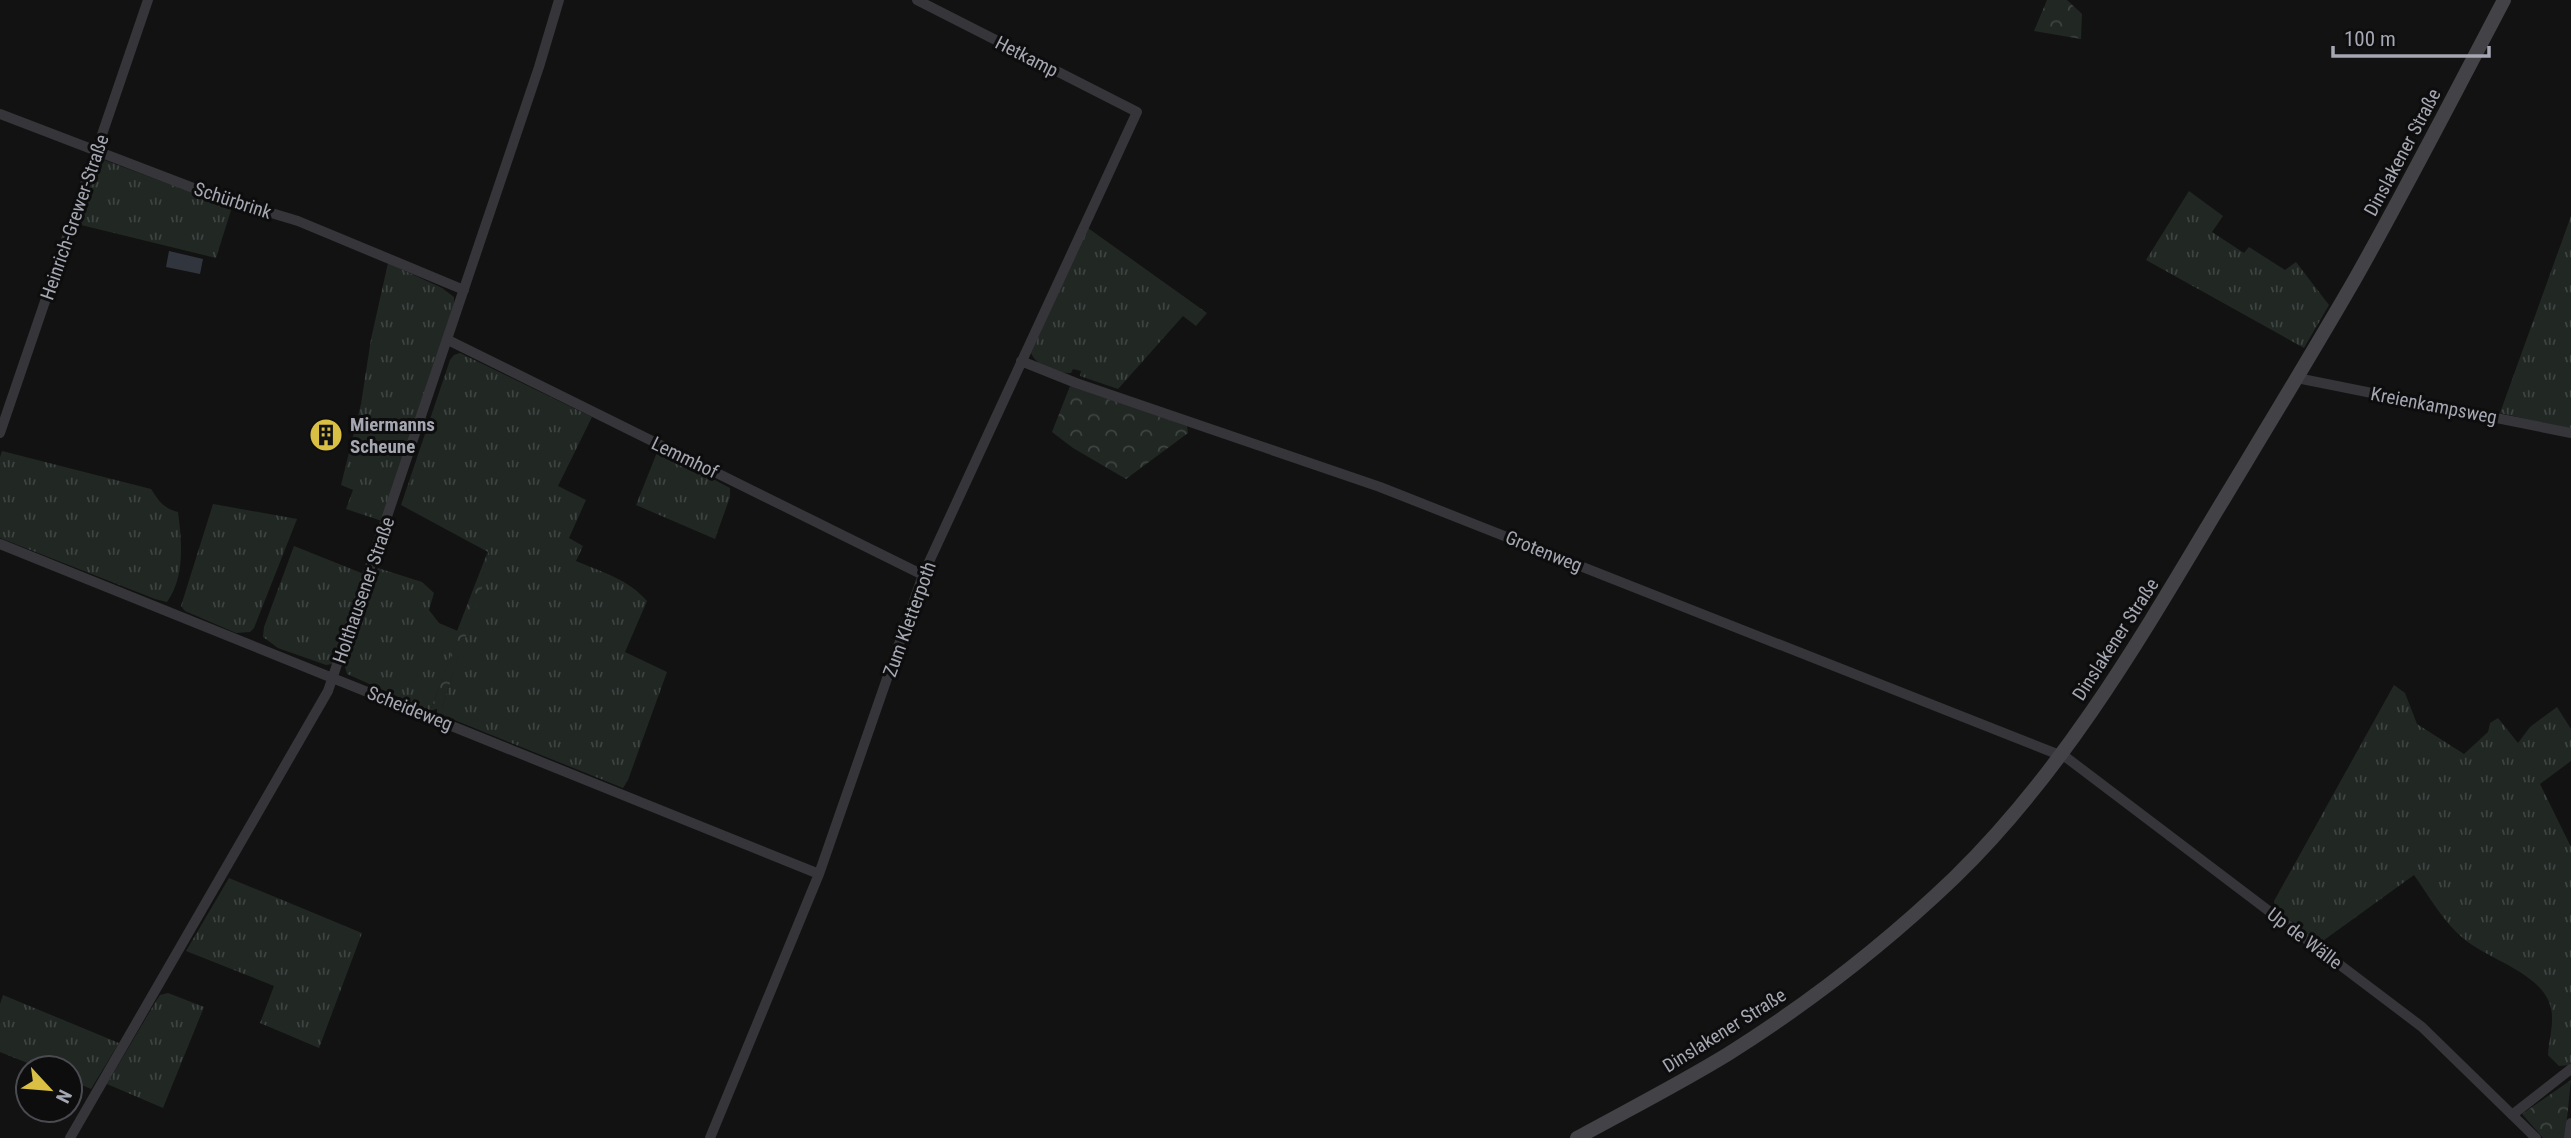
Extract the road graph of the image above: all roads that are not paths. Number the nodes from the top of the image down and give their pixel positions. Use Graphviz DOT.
graph roads {
  1 [pos="148,0"];
  2 [pos="559,0"];
  3 [pos="917,0"];
  4 [pos="2504,0"];
  5 [pos="1137,112"];
  6 [pos="0,114"];
  7 [pos="96,151"];
  8 [pos="464,290"];
  9 [pos="447,340"];
  10 [pos="1021,361"];
  11 [pos="2297,378"];
  12 [pos="0,433"];
  13 [pos="2571,433"];
  14 [pos="0,544"];
  15 [pos="923,575"];
  16 [pos="333,677"];
  17 [pos="2060,756"];
  18 [pos="819,874"];
  19 [pos="2571,1069"];
  20 [pos="2512,1115"];
  21 [pos="2571,1123"];
  22 [pos="70,1138"];
  23 [pos="710,1138"];
  24 [pos="1577,1138"];
  25 [pos="2536,1138"];
  26 [pos="2569,1138"];
  1 -- 7 [label="street, Heinrich-Grewer-Straße"];
  2 -- 8 [label="street, Holthausener Straße"];
  3 -- 5 [label="street, Hetkamp"];
  4 -- 11 [label="main road, Dinslakener Straße"];
  5 -- 10 [label="street, Zum Kletterpoth"];
  6 -- 7 [label="street, Schürbrink"];
  7 -- 8 [label="street, Schürbrink"];
  7 -- 12 [label="street, Heinrich-Grewer-Straße"];
  8 -- 9 [label="street, Holthausener Straße"];
  9 -- 15 [label="street, Lemmhof"];
  9 -- 16 [label="street, Holthausener Straße"];
  10 -- 15 [label="street, Zum Kletterpoth"];
  10 -- 17 [label="street, Grotenweg"];
  11 -- 13 [label="street, Kreienkampsweg"];
  11 -- 17 [label="main road, Dinslakener Straße"];
  14 -- 16 [label="street, Scheideweg"];
  15 -- 18 [label="street, Zum Kletterpoth"];
  16 -- 18 [label="street, Scheideweg"];
  16 -- 22 [label="street, Holthausener Straße"];
  17 -- 20 [label="street, Up de Wälle"];
  17 -- 24 [label="main road, Dinslakener Straße"];
  18 -- 23 [label="street, Zum Kletterpoth"];
  19 -- 20 [label="street"];
  20 -- 25 [label="street, Up de Wälle"];
  21 -- 26 [label="street"];
}
